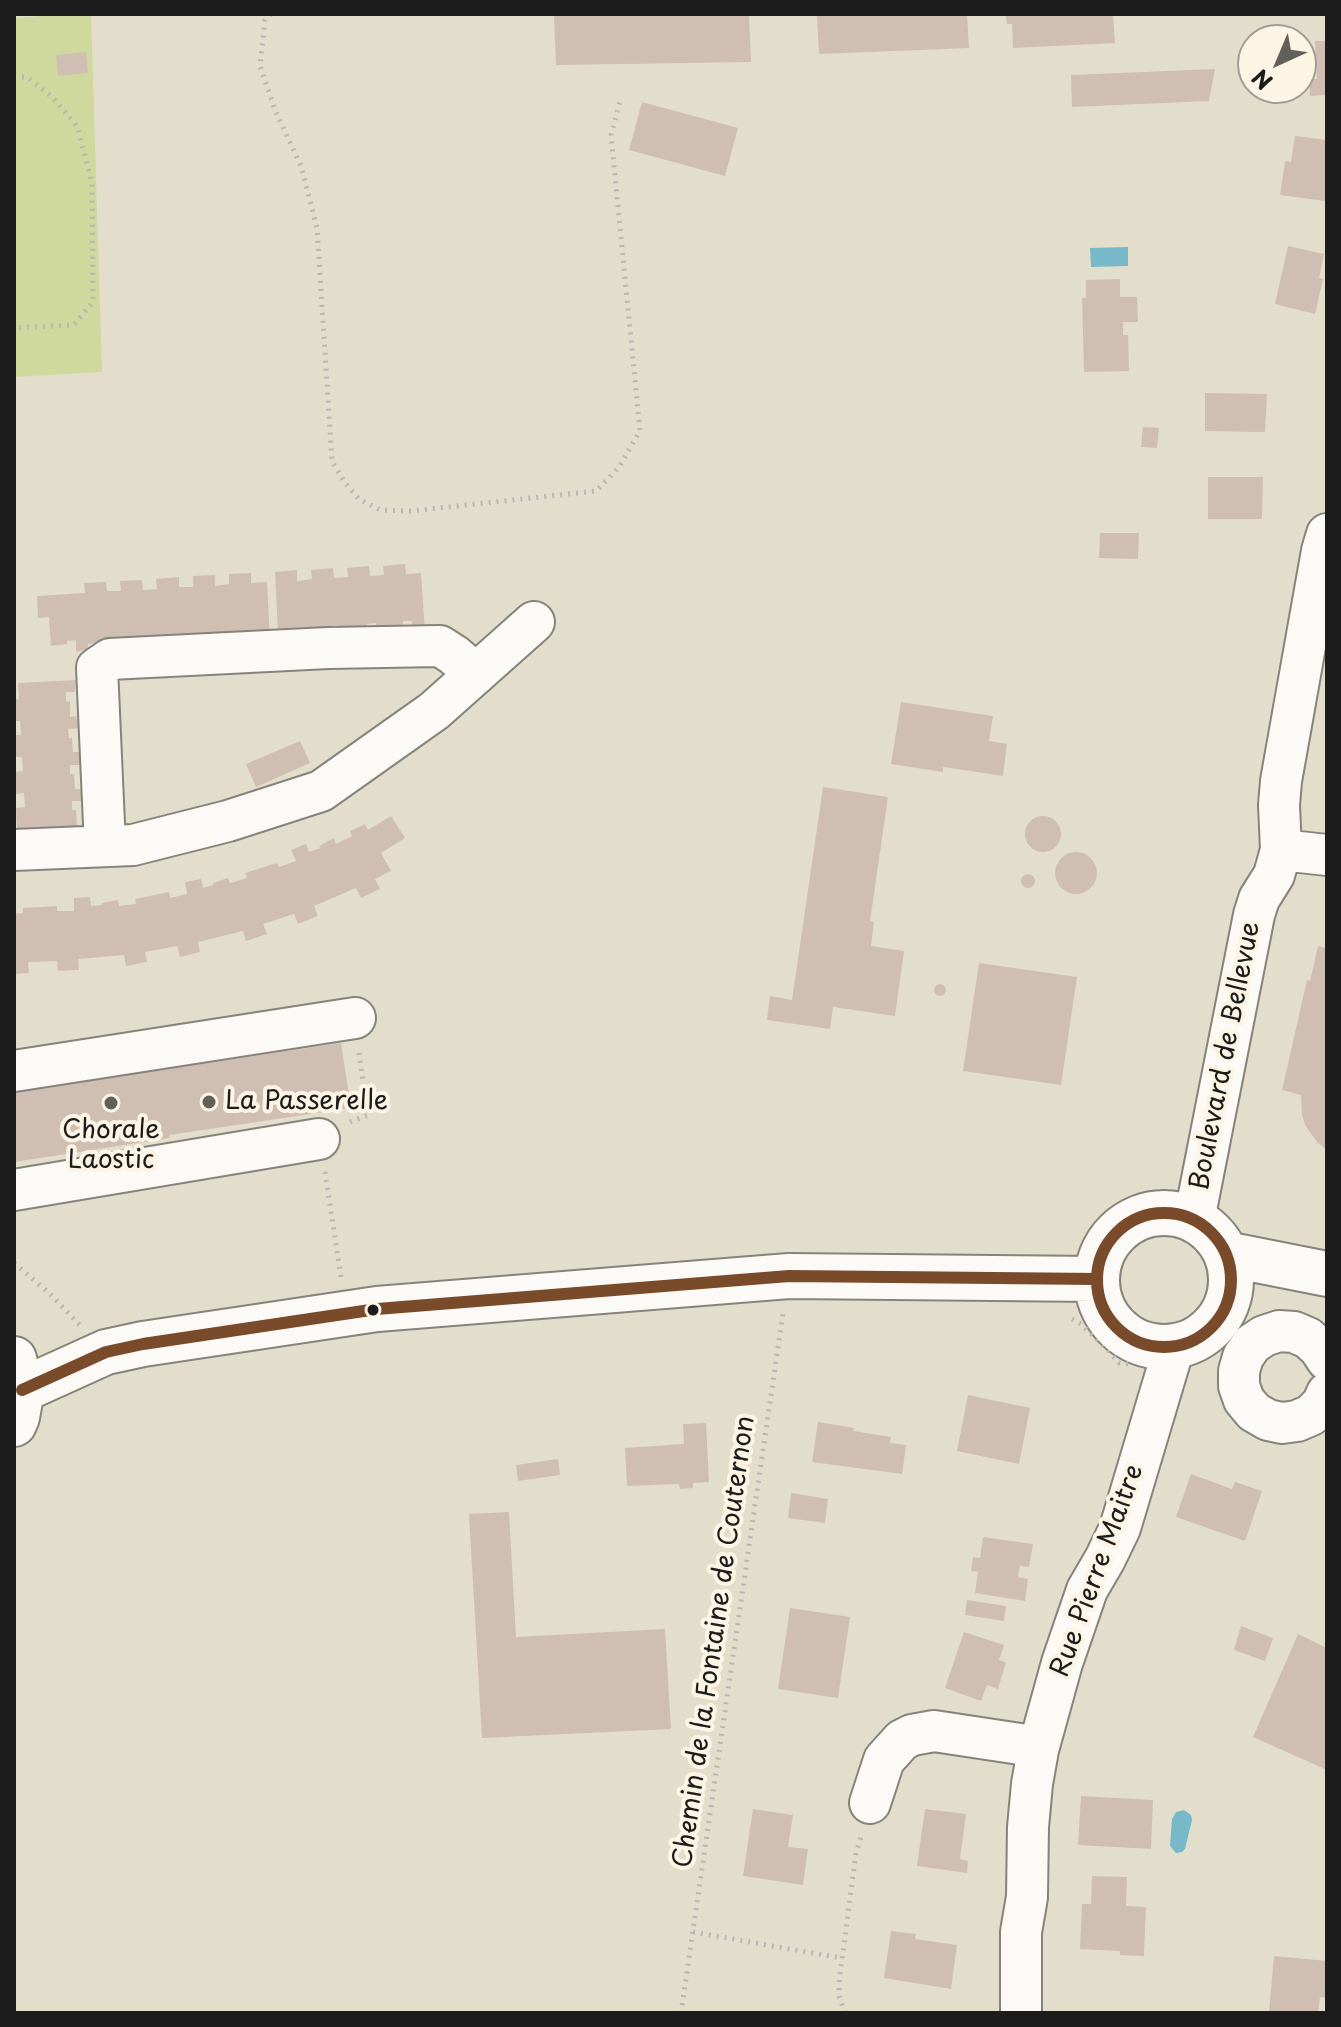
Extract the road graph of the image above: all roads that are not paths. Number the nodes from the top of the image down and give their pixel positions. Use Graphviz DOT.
graph roads {
  1 [pos="1327,534"];
  2 [pos="534,622"];
  3 [pos="476,674"];
  4 [pos="105,846"];
  5 [pos="14,850"];
  6 [pos="1281,850"];
  7 [pos="1327,855"];
  8 [pos="357,1034"];
  9 [pos="14,1071"];
  10 [pos="319,1139"];
  11 [pos="14,1190"];
  12 [pos="1194,1220"];
  13 [pos="1226,1254"];
  14 [pos="1327,1274"];
  15 [pos="1096,1279"];
  16 [pos="1327,1282"];
  17 [pos="1229,1298"];
  18 [pos="1174,1347"];
  19 [pos="1327,1360"];
  20 [pos="17,1391"];
  21 [pos="1327,1393"];
  22 [pos="1312,1433"];
  23 [pos="1038,1750"];
  24 [pos="870,1803"];
  25 [pos="1021,2013"];
  1 -- 6 [label="street, Boulevard de Bellevue"];
  2 -- 3 [label="street"];
  3 -- 4 [label="street"];
  3 -- 4 [label="street"];
  4 -- 5 [label="street"];
  6 -- 7 [label="street"];
  6 -- 12 [label="street, Boulevard de Bellevue"];
  8 -- 9 [label="street"];
  10 -- 11 [label="street"];
  12 -- 13 [label="main road"];
  12 -- 15 [label="main road"];
  13 -- 14 [label="main road"];
  13 -- 17 [label="main road"];
  15 -- 18 [label="main road"];
  15 -- 20 [label="main road"];
  16 -- 17 [label="main road"];
  17 -- 18 [label="main road"];
  18 -- 23 [label="street, Rue Pierre Maitre"];
  19 -- 22 [label="street"];
  21 -- 22 [label="street"];
  23 -- 24 [label="street"];
  23 -- 25 [label="street, Rue Pierre Maitre"];
}
